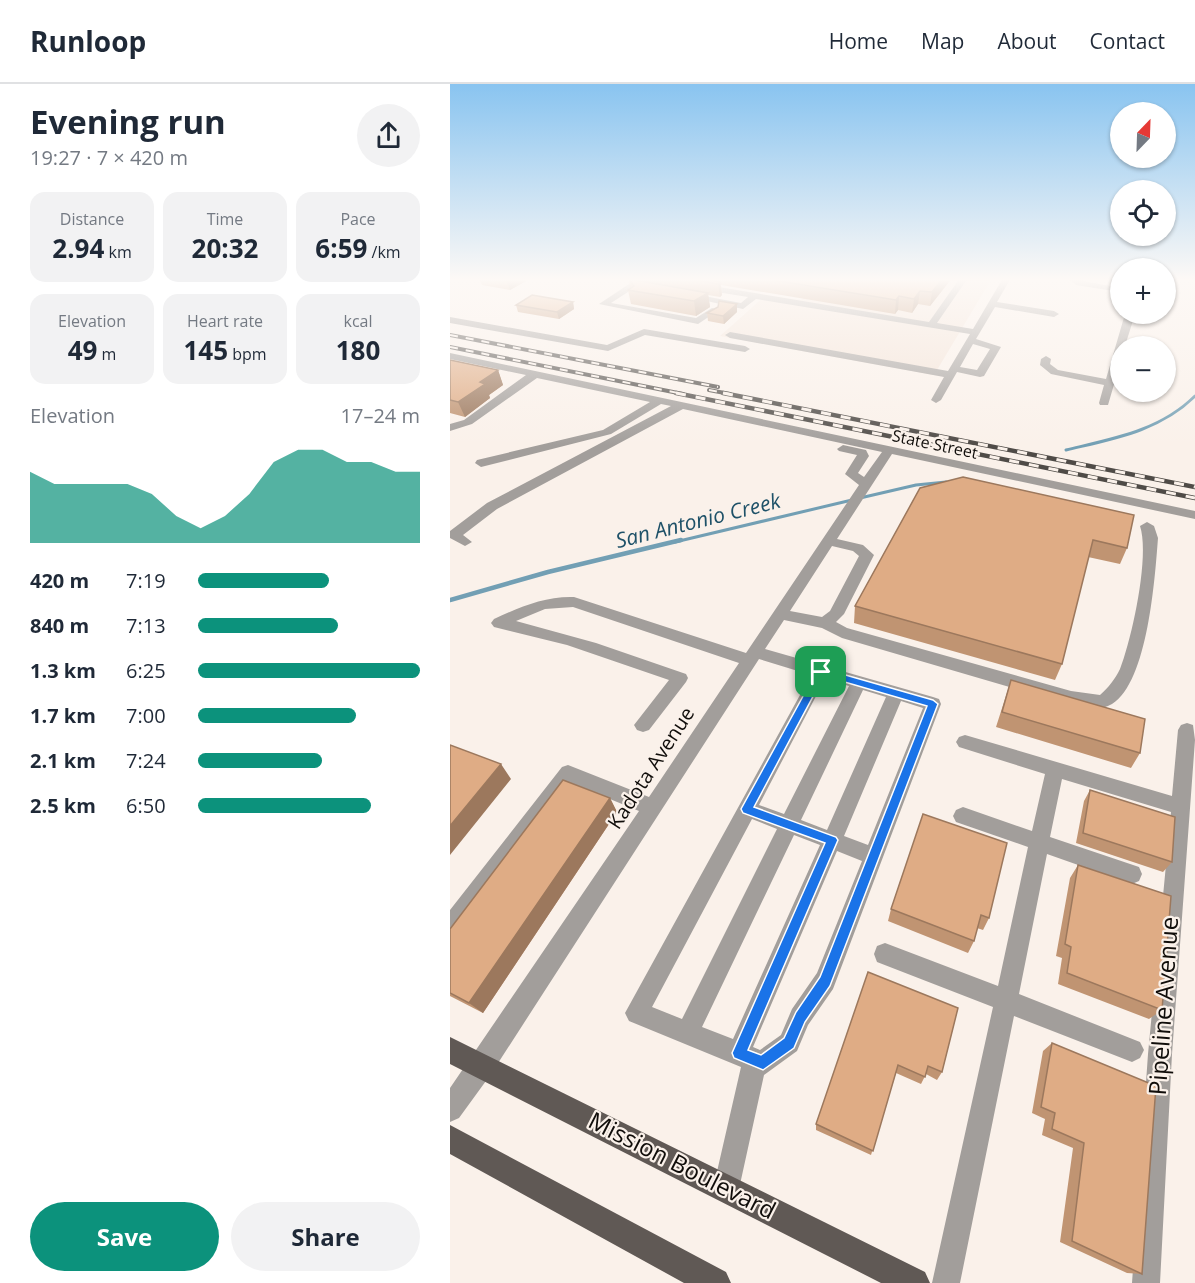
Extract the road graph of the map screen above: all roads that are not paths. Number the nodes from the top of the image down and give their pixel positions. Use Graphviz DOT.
graph roads {
  1 [pos="529,334"];
  2 [pos="640,334"];
  3 [pos="656,334"];
  4 [pos="966,334"];
  5 [pos="730,335"];
  6 [pos="974,336"];
  7 [pos="745,349"];
  8 [pos="450,356"];
  9 [pos="1046,359"];
  10 [pos="953,372"];
  11 [pos="535,374"];
  12 [pos="1110,383"];
  13 [pos="936,400"];
  14 [pos="665,401"];
  15 [pos="1104,403"];
  16 [pos="685,406"];
  17 [pos="450,418"];
  18 [pos="468,422"];
  19 [pos="450,429"];
  20 [pos="805,436"];
  21 [pos="888,451"];
  22 [pos="481,463"];
  23 [pos="860,493"];
  24 [pos="1155,507"];
  25 [pos="1195,515"];
  26 [pos="1129,525"];
  27 [pos="1147,526"];
  28 [pos="828,541"];
  29 [pos="465,542"];
  30 [pos="780,614"];
  31 [pos="825,623"];
  32 [pos="752,656"];
  33 [pos="821,672"];
  34 [pos="859,682"];
  35 [pos="896,693"];
  36 [pos="643,725"];
  37 [pos="1187,730"];
  38 [pos="965,742"];
  39 [pos="1055,770"];
  40 [pos="652,807"];
  41 [pos="1180,807"];
  42 [pos="747,809"];
  43 [pos="963,816"];
  44 [pos="789,825"];
  45 [pos="832,840"];
  46 [pos="1040,843"];
  47 [pos="874,856"];
  48 [pos="1132,874"];
  49 [pos="450,927"];
  50 [pos="885,954"];
  51 [pos="1006,1001"];
  52 [pos="687,1033"];
  53 [pos="450,1050"];
  54 [pos="1132,1050"];
  55 [pos="747,1057"];
  56 [pos="482,1065"];
  57 [pos="450,1108"];
  58 [pos="450,1139"];
  59 [pos="726,1188"];
  60 [pos="715,1283"];
  61 [pos="914,1283"];
  62 [pos="946,1283"];
  63 [pos="1146,1283"];
  1 -- 2 [label="street"];
  3 -- 7 [label="street"];
  4 -- 6 [label="street"];
  5 -- 10 [label="street"];
  6 -- 10 [label="street"];
  6 -- 10 [label="street"];
  8 -- 11 [label="street, State Street"];
  9 -- 12 [label="street"];
  10 -- 13 [label="street"];
  11 -- 14 [label="street, State Street"];
  11 -- 18 [label="street"];
  12 -- 15 [label="street"];
  14 -- 16 [label="street, State Street"];
  14 -- 22 [label="street"];
  16 -- 20 [label="street, State Street"];
  16 -- 29 [label="street"];
  17 -- 18 [label="street"];
  18 -- 19 [label="street"];
  20 -- 21 [label="street, State Street"];
  20 -- 23 [label="street"];
  21 -- 23 [label="street, Kadota Avenue"];
  21 -- 24 [label="street, State Street"];
  23 -- 28 [label="street, Kadota Avenue"];
  24 -- 25 [label="street, State Street"];
  24 -- 27 [label="street"];
  26 -- 27 [label="street"];
  27 -- 31 [label="street"];
  28 -- 30 [label="street, Kadota Avenue"];
  28 -- 31 [label="street"];
  30 -- 31 [label="street"];
  30 -- 32 [label="street, Kadota Avenue"];
  32 -- 33 [label="street"];
  32 -- 36 [label="street"];
  32 -- 40 [label="street, Kadota Avenue"];
  33 -- 34 [label="street"];
  33 -- 42 [label="street"];
  34 -- 35 [label="street"];
  34 -- 44 [label="street"];
  35 -- 45 [label="street"];
  35 -- 47 [label="street"];
  37 -- 41 [label="street, Pipeline Avenue"];
  38 -- 39 [label="street"];
  39 -- 41 [label="street"];
  39 -- 46 [label="street"];
  40 -- 49 [label="street"];
  40 -- 56 [label="street, Kadota Avenue"];
  41 -- 63 [label="street, Pipeline Avenue"];
  42 -- 44 [label="street"];
  42 -- 52 [label="street"];
  43 -- 46 [label="street"];
  44 -- 45 [label="street"];
  44 -- 52 [label="street"];
  45 -- 47 [label="street"];
  45 -- 55 [label="street"];
  46 -- 48 [label="street"];
  46 -- 51 [label="street"];
  47 -- 55 [label="street"];
  50 -- 51 [label="street"];
  51 -- 54 [label="street"];
  51 -- 62 [label="street"];
  52 -- 55 [label="street"];
  53 -- 56 [label="main road, Mission Boulevard"];
  55 -- 59 [label="street"];
  56 -- 57 [label="street, Kadota Avenue"];
  56 -- 59 [label="main road, Mission Boulevard"];
  58 -- 60 [label="main road"];
  59 -- 61 [label="main road, Mission Boulevard"];
}
